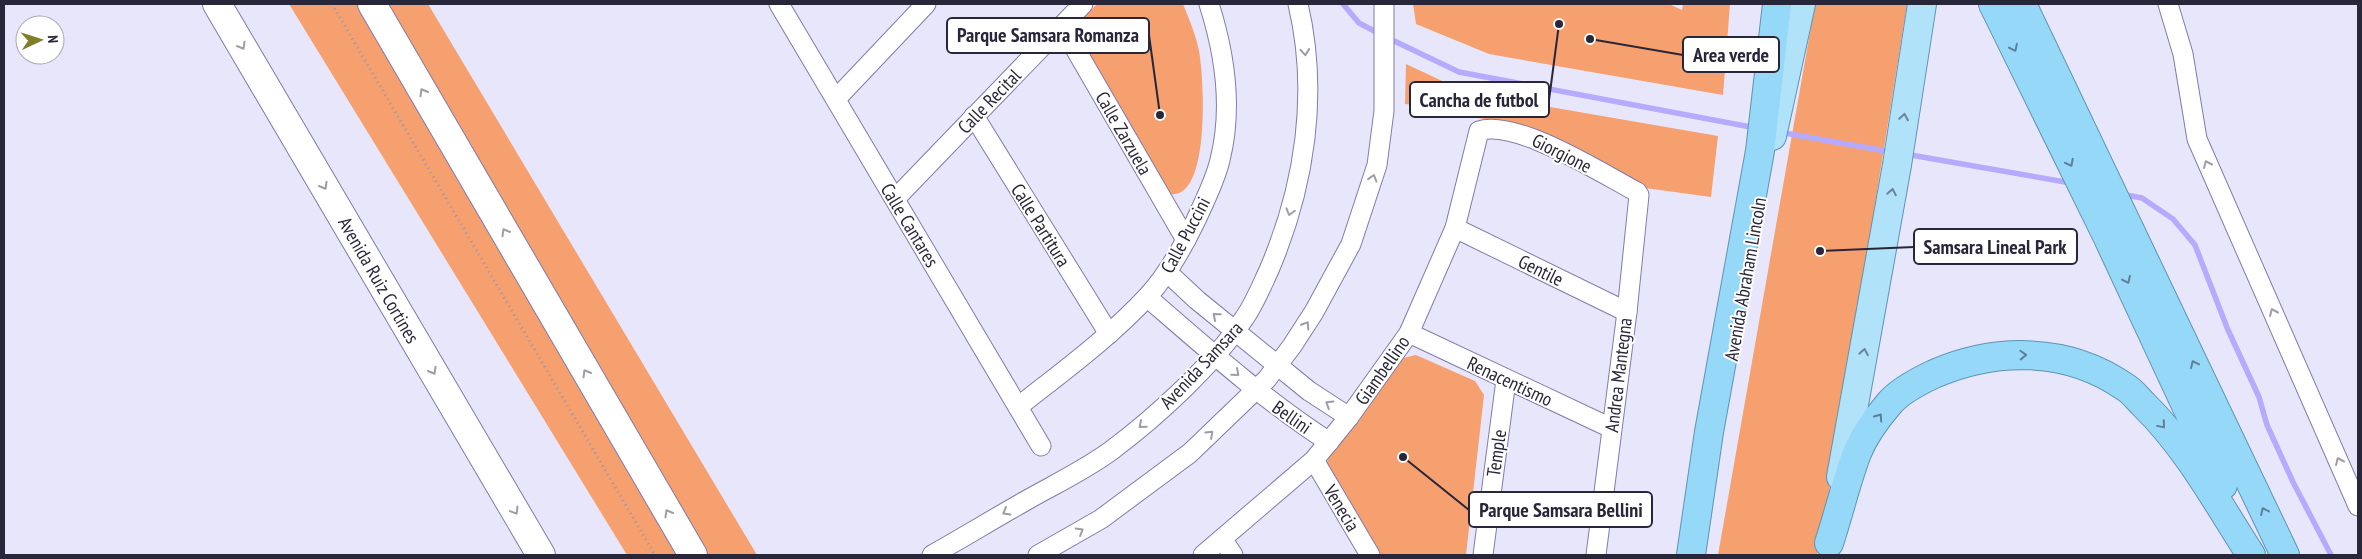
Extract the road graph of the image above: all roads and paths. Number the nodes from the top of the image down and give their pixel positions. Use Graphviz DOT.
graph roads {
  1 [pos="217,4"];
  2 [pos="332,4"];
  3 [pos="372,4"];
  4 [pos="780,4"];
  5 [pos="926,4"];
  6 [pos="1083,4"];
  7 [pos="1208,4"];
  8 [pos="1298,4"];
  9 [pos="1384,4"];
  10 [pos="1777,4"];
  11 [pos="1801,4"];
  12 [pos="1994,4"];
  13 [pos="2022,4"];
  14 [pos="2042,4"];
  15 [pos="2168,4"];
  16 [pos="1920,16"];
  17 [pos="1062,26"];
  18 [pos="836,99"];
  19 [pos="2068,99"];
  20 [pos="974,116"];
  21 [pos="1479,131"];
  22 [pos="1639,195"];
  23 [pos="895,199"];
  24 [pos="1455,228"];
  25 [pos="1186,240"];
  26 [pos="1167,272"];
  27 [pos="1147,297"];
  28 [pos="1627,312"];
  29 [pos="1235,332"];
  30 [pos="1409,333"];
  31 [pos="1109,334"];
  32 [pos="1215,355"];
  33 [pos="1278,365"];
  34 [pos="1506,380"];
  35 [pos="1256,390"];
  36 [pos="1018,407"];
  37 [pos="1349,417"];
  38 [pos="1611,428"];
  39 [pos="1329,442"];
  40 [pos="1041,446"];
  41 [pos="1314,460"];
  42 [pos="2358,506"];
  43 [pos="1228,547"];
  44 [pos="1828,549"];
  45 [pos="541,555"];
  46 [pos="656,555"];
  47 [pos="692,555"];
  48 [pos="932,555"];
  49 [pos="1038,555"];
  50 [pos="1203,555"];
  51 [pos="1370,555"];
  52 [pos="1483,555"];
  53 [pos="1596,555"];
  54 [pos="1691,555"];
  55 [pos="1696,555"];
  56 [pos="2251,555"];
  57 [pos="2255,555"];
  58 [pos="2285,555"];
  1 -- 45 [label="main road, Avenida Ruiz Cortines, one-way"];
  2 -- 46 [label="path"];
  47 -- 3 [label="main road, one-way"];
  4 -- 18 [label="street, Calle Cantares"];
  5 -- 18 [label="street"];
  6 -- 17 [label="street, Calle Recital"];
  7 -- 25 [label="street, Calle Puccini"];
  8 -- 29 [label="street, Avenida Samsara, one-way"];
  33 -- 9 [label="street, one-way"];
  10 -- 54 [label="highway"];
  11 -- 55 [label="main road, Avenida Abraham Lincoln"];
  12 -- 57 [label="highway, one-way"];
  13 -- 19 [label="highway"];
  14 -- 19 [label="highway"];
  42 -- 15 [label="street, one-way"];
  44 -- 16 [label="main road, one-way"];
  17 -- 20 [label="street, Calle Recital"];
  17 -- 25 [label="street, Calle Zarzuela"];
  18 -- 23 [label="street, Calle Cantares"];
  58 -- 19 [label="highway, one-way"];
  20 -- 23 [label="street, Calle Recital"];
  20 -- 31 [label="street, Calle Partitura"];
  21 -- 22 [label="street, Giorgione"];
  21 -- 24 [label="street, Giambellino"];
  22 -- 28 [label="street, Andrea Mantegna"];
  23 -- 36 [label="street, Calle Cantares"];
  24 -- 28 [label="street, Gentile"];
  24 -- 30 [label="street, Giambellino"];
  25 -- 26 [label="street, Calle Puccini"];
  26 -- 27 [label="street, Calle Puccini"];
  29 -- 26 [label="street, Bellini, one-way"];
  27 -- 31 [label="street, Calle Puccini"];
  27 -- 32 [label="street, Bellini"];
  28 -- 38 [label="street, Andrea Mantegna"];
  29 -- 32 [label="street, Avenida Samsara"];
  29 -- 33 [label="street, Bellini"];
  30 -- 34 [label="street, Renacentismo"];
  30 -- 37 [label="street, Giambellino"];
  31 -- 36 [label="street, Calle Puccini"];
  32 -- 35 [label="street, Bellini, one-way"];
  32 -- 48 [label="street, Avenida Samsara, one-way"];
  33 -- 35 [label="street"];
  37 -- 33 [label="street, Bellini, one-way"];
  34 -- 38 [label="street, Renacentismo"];
  34 -- 52 [label="street, Temple"];
  35 -- 39 [label="street, Bellini"];
  49 -- 35 [label="street, one-way"];
  36 -- 40 [label="street, Calle Cantares"];
  37 -- 39 [label="street, Giambellino"];
  38 -- 53 [label="street, Andrea Mantegna"];
  39 -- 41 [label="street, Giambellino"];
  41 -- 43 [label="street, Giambellino"];
  41 -- 51 [label="street, Venecia"];
  43 -- 50 [label="street, Giambellino"];
  44 -- 56 [label="highway, one-way"];
}
